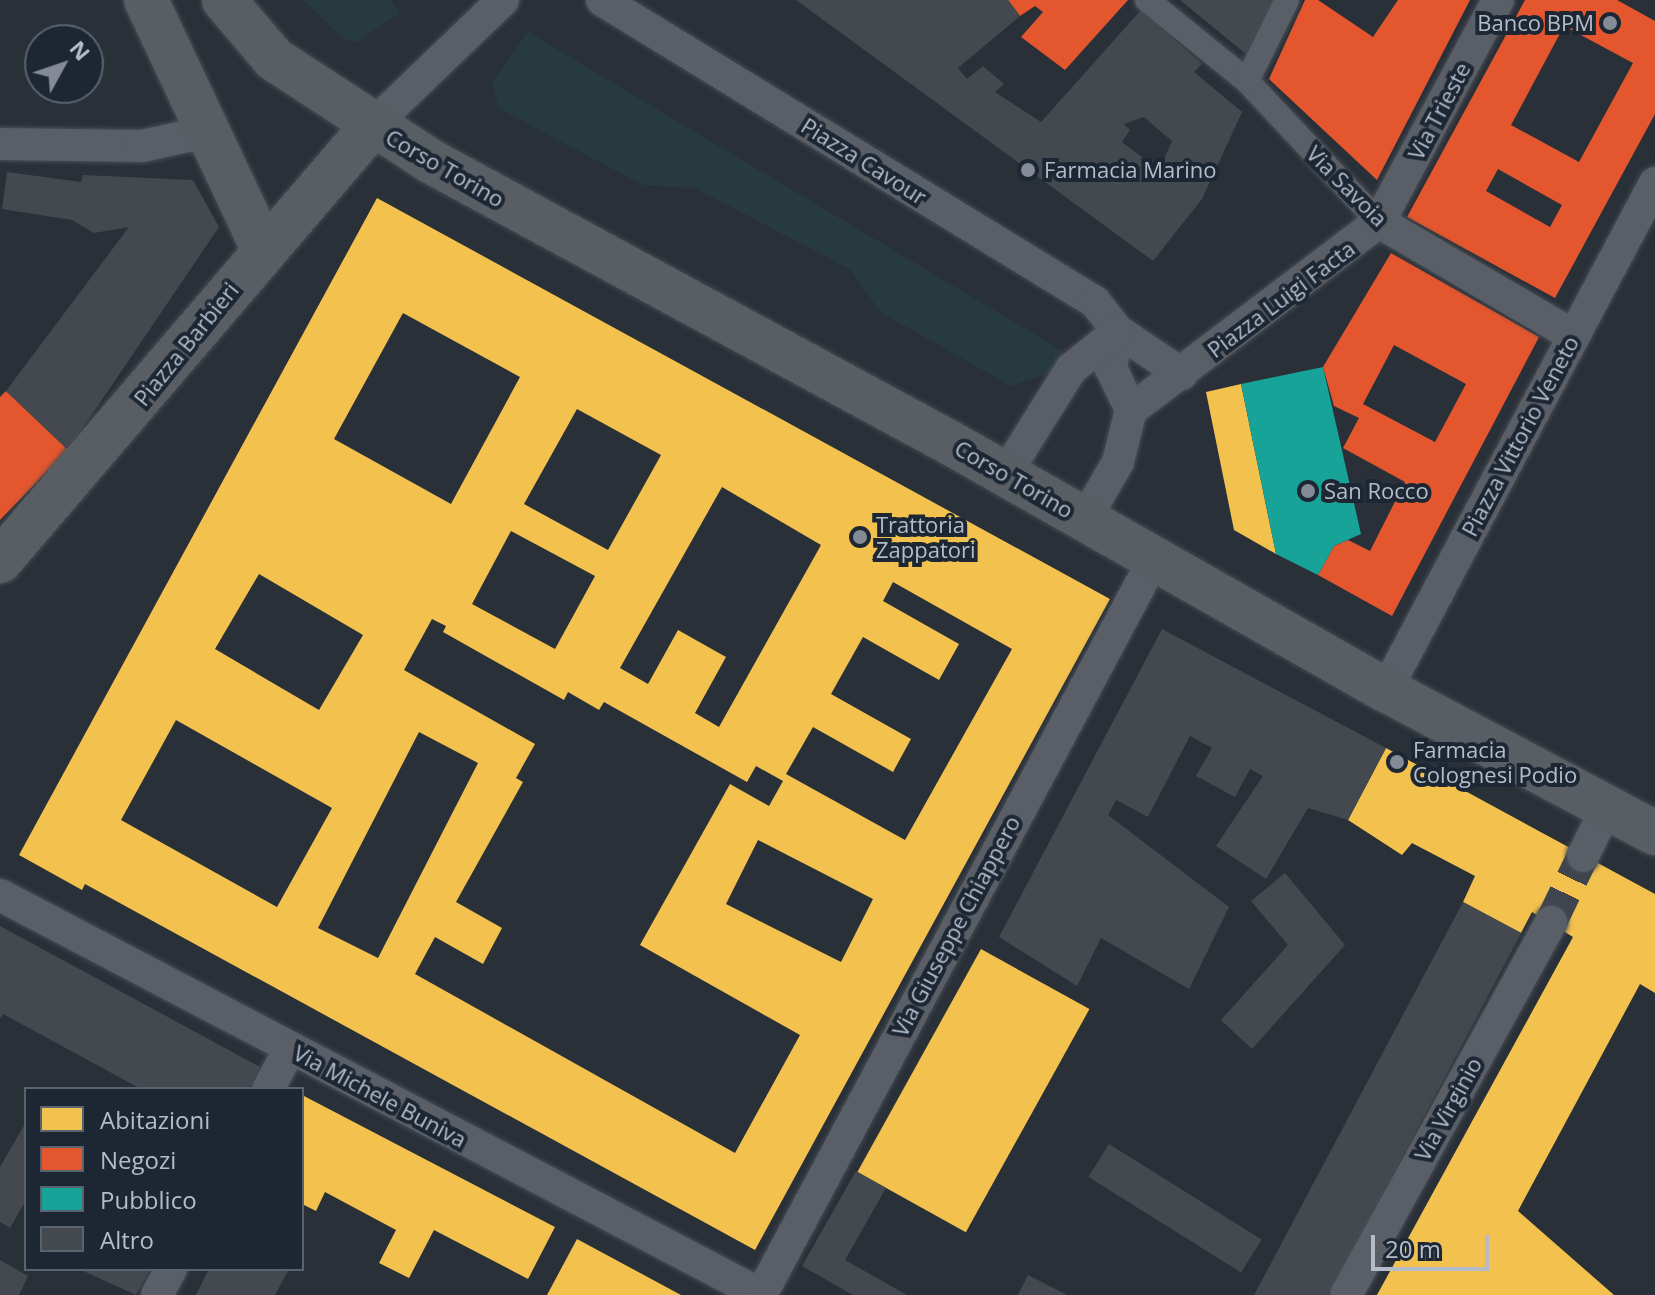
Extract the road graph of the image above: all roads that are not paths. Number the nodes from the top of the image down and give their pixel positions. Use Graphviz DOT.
graph roads {
  1 [pos="146,0"];
  2 [pos="224,0"];
  3 [pos="503,0"];
  4 [pos="602,0"];
  5 [pos="1147,0"];
  6 [pos="1287,0"];
  7 [pos="1498,0"];
  8 [pos="1247,81"];
  9 [pos="372,126"];
  10 [pos="206,132"];
  11 [pos="0,144"];
  12 [pos="1655,183"];
  13 [pos="1379,222"];
  14 [pos="263,249"];
  15 [pos="1118,331"];
  16 [pos="1574,336"];
  17 [pos="1182,374"];
  18 [pos="1131,410"];
  19 [pos="1006,473"];
  20 [pos="1085,519"];
  21 [pos="1154,559"];
  22 [pos="0,561"];
  23 [pos="1386,690"];
  24 [pos="1607,807"];
  25 [pos="1655,833"];
  26 [pos="1583,856"];
  27 [pos="0,895"];
  28 [pos="1551,922"];
  29 [pos="290,1049"];
  30 [pos="269,1087"];
  31 [pos="170,1271"];
  32 [pos="157,1295"];
  33 [pos="761,1295"];
  34 [pos="1346,1295"];
  1 -- 10 [label="main road"];
  2 -- 9 [label="main road, Corso Torino"];
  3 -- 9 [label="street"];
  4 -- 15 [label="street, Piazza Cavour"];
  5 -- 8 [label="street, Via Savoia"];
  6 -- 8 [label="street"];
  7 -- 13 [label="street, Via Trieste"];
  8 -- 13 [label="street, Via Savoia"];
  9 -- 14 [label="main road, Piazza Barbieri"];
  9 -- 19 [label="main road, Corso Torino"];
  10 -- 11 [label="street"];
  10 -- 14 [label="main road"];
  12 -- 16 [label="street, Piazza Vittorio Veneto"];
  13 -- 16 [label="street, Via Savoia"];
  13 -- 17 [label="street, Piazza Luigi Facta"];
  14 -- 22 [label="main road, Piazza Barbieri"];
  15 -- 17 [label="street"];
  15 -- 18 [label="street"];
  15 -- 19 [label="street"];
  16 -- 23 [label="street, Piazza Vittorio Veneto"];
  17 -- 18 [label="street, Piazza Luigi Facta"];
  18 -- 20 [label="street"];
  19 -- 20 [label="main road, Corso Torino"];
  20 -- 21 [label="main road, Corso Torino"];
  21 -- 23 [label="main road, Corso Torino"];
  21 -- 33 [label="street, Via Giuseppe Chiappero"];
  23 -- 24 [label="main road, Corso Torino"];
  24 -- 25 [label="main road, Corso Torino"];
  24 -- 26 [label="street"];
  27 -- 29 [label="street, Via Michele Buniva"];
  28 -- 34 [label="street, Via Virginio"];
  29 -- 30 [label="street"];
  29 -- 33 [label="street, Via Michele Buniva"];
  31 -- 32 [label="street"];
}
